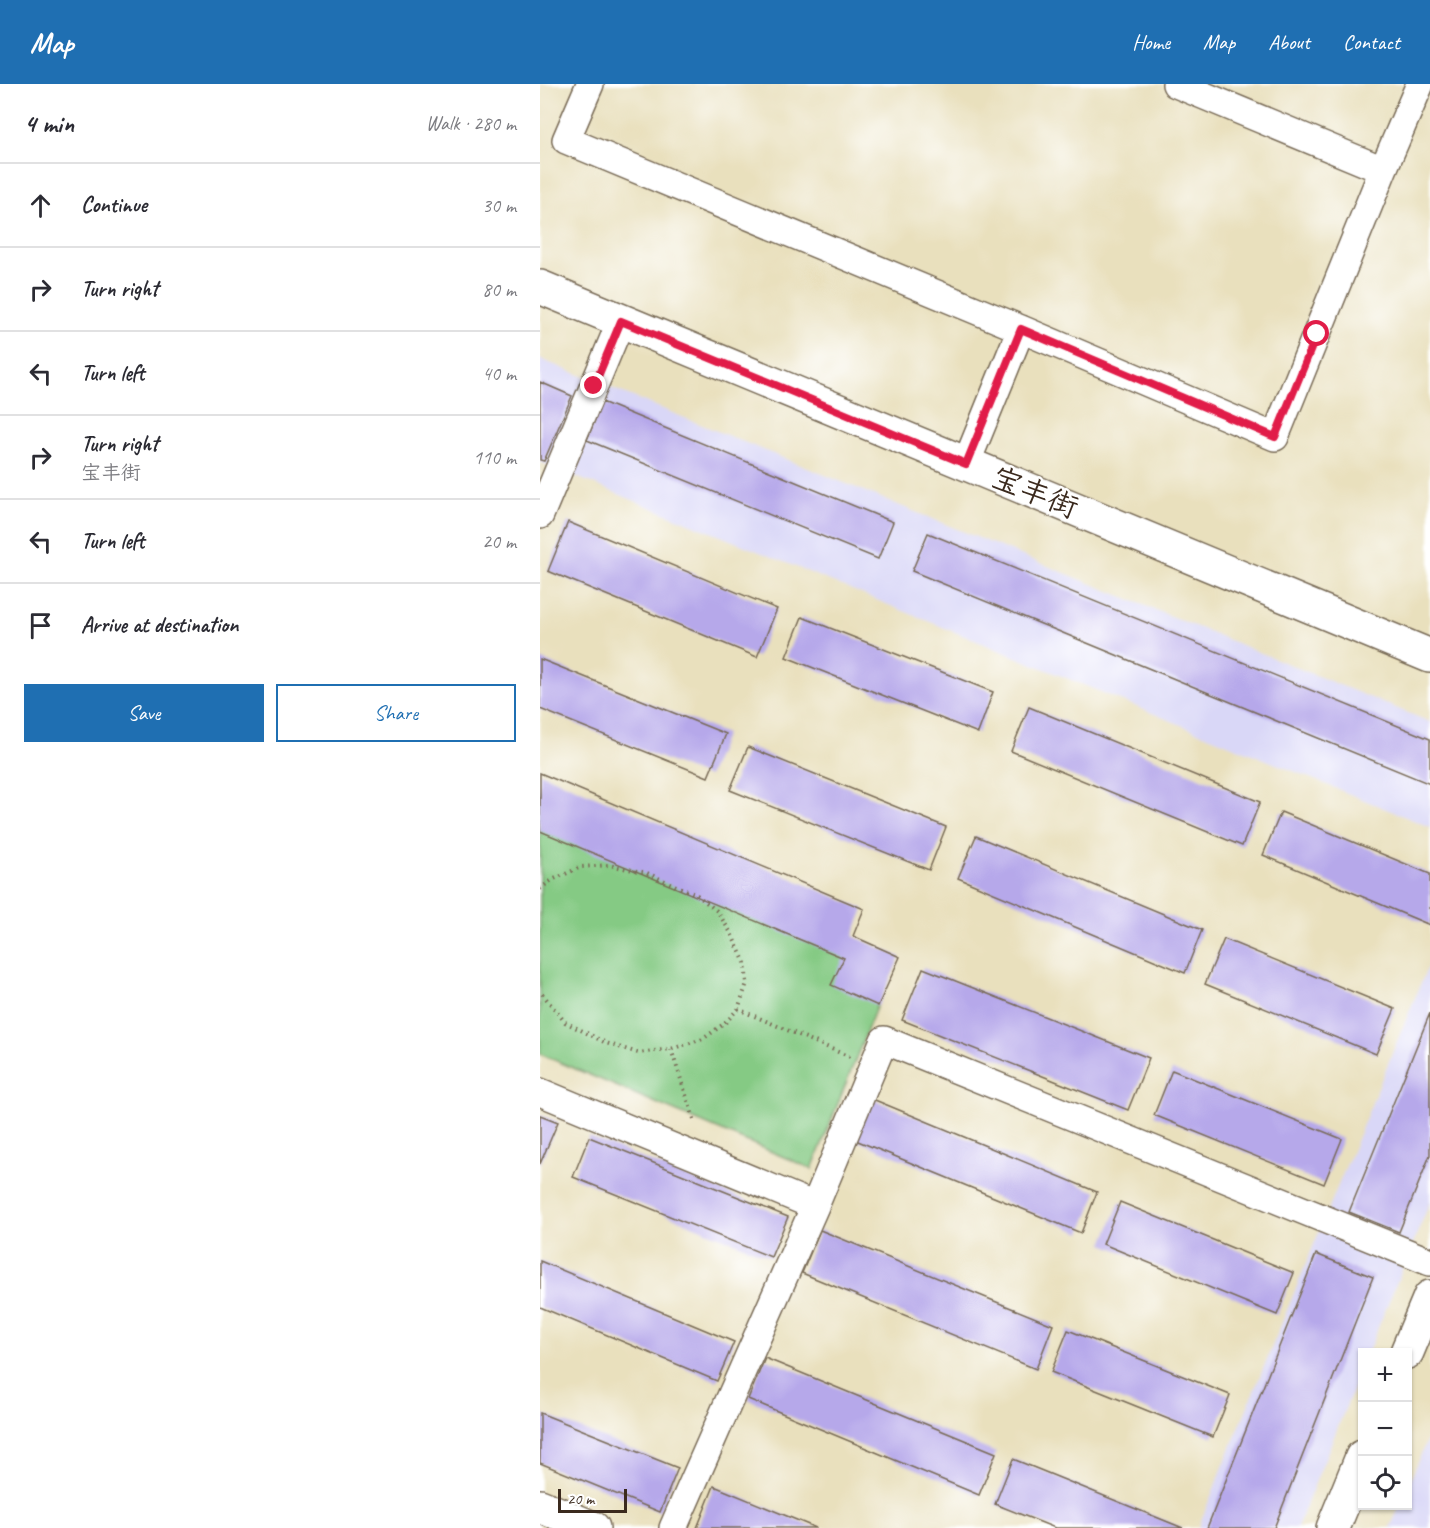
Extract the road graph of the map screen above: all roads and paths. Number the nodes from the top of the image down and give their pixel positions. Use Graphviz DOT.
graph roads {
  1 [pos="590,84"];
  2 [pos="1176,84"];
  3 [pos="1420,84"];
  4 [pos="1383,170"];
  5 [pos="540,287"];
  6 [pos="621,321"];
  7 [pos="1021,329"];
  8 [pos="966,464"];
  9 [pos="540,515"];
  10 [pos="1430,656"];
  11 [pos="540,889"];
  12 [pos="541,993"];
  13 [pos="738,1010"];
  14 [pos="671,1050"];
  15 [pos="855,1060"];
  16 [pos="540,1092"];
  17 [pos="694,1119"];
  18 [pos="815,1206"];
  19 [pos="1430,1262"];
  20 [pos="1430,1297"];
  21 [pos="1409,1348"];
  22 [pos="1358,1467"];
  23 [pos="540,1506"];
  24 [pos="593,1528"];
  25 [pos="674,1528"];
  26 [pos="1333,1528"];
  1 -- 7 [label="street"];
  2 -- 4 [label="street"];
  3 -- 4 [label="street"];
  4 -- 7 [label="street"];
  5 -- 6 [label="street, 宝丰街"];
  6 -- 8 [label="street, 宝丰街"];
  6 -- 9 [label="street"];
  7 -- 8 [label="street"];
  8 -- 10 [label="street, 宝丰街"];
  11 -- 13 [label="path"];
  12 -- 14 [label="path"];
  13 -- 14 [label="path"];
  13 -- 15 [label="path"];
  14 -- 17 [label="path"];
  16 -- 18 [label="street"];
  18 -- 19 [label="street"];
  18 -- 25 [label="street"];
  20 -- 21 [label="street"];
  22 -- 26 [label="street"];
  23 -- 24 [label="street"];
}
